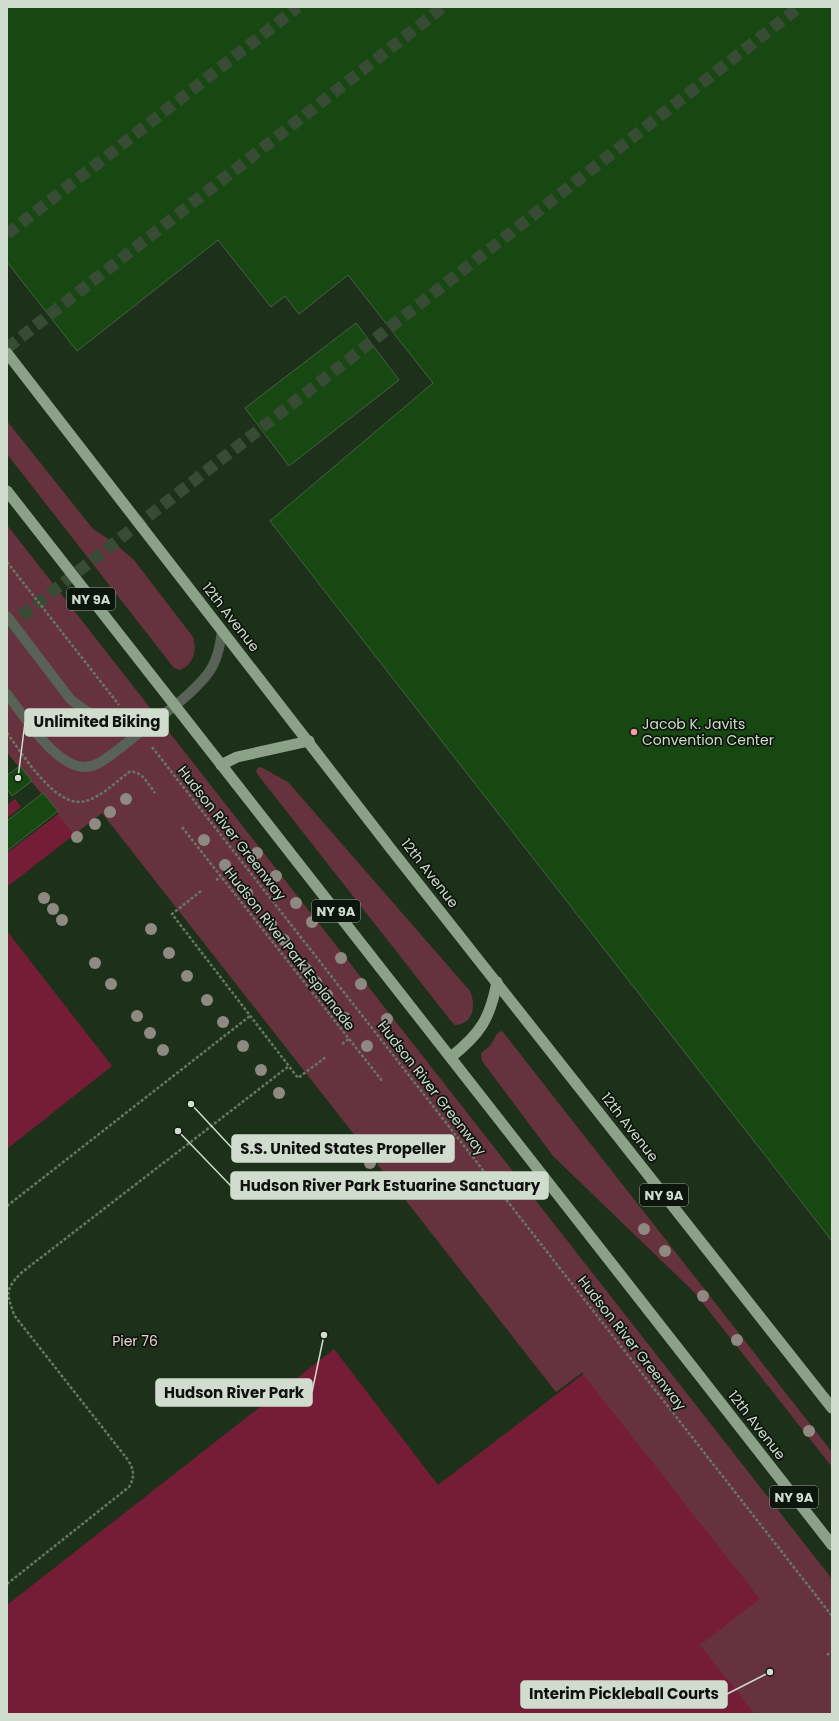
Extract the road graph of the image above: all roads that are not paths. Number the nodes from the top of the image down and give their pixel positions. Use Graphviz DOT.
graph roads {
  1 [pos="7,353"];
  2 [pos="7,491"];
  3 [pos="7,616"];
  4 [pos="222,631"];
  5 [pos="7,694"];
  6 [pos="175,706"];
  7 [pos="140,732"];
  8 [pos="309,741"];
  9 [pos="221,765"];
  10 [pos="497,982"];
  11 [pos="451,1057"];
  12 [pos="832,1408"];
  13 [pos="832,1545"];
  1 -- 4 [label="highway, 12th Avenue / NY 9A"];
  2 -- 6 [label="highway, 12th Avenue / NY 9A"];
  3 -- 7 [label="lane"];
  4 -- 6 [label="lane"];
  4 -- 8 [label="highway, 12th Avenue / NY 9A"];
  5 -- 7 [label="lane"];
  6 -- 7 [label="lane"];
  6 -- 9 [label="highway, 12th Avenue / NY 9A"];
  8 -- 9 [label="highway"];
  8 -- 10 [label="highway, 12th Avenue / NY 9A"];
  9 -- 11 [label="highway, 12th Avenue / NY 9A"];
  10 -- 11 [label="highway"];
  10 -- 12 [label="highway, 12th Avenue / NY 9A"];
  11 -- 13 [label="highway, 12th Avenue / NY 9A"];
}
